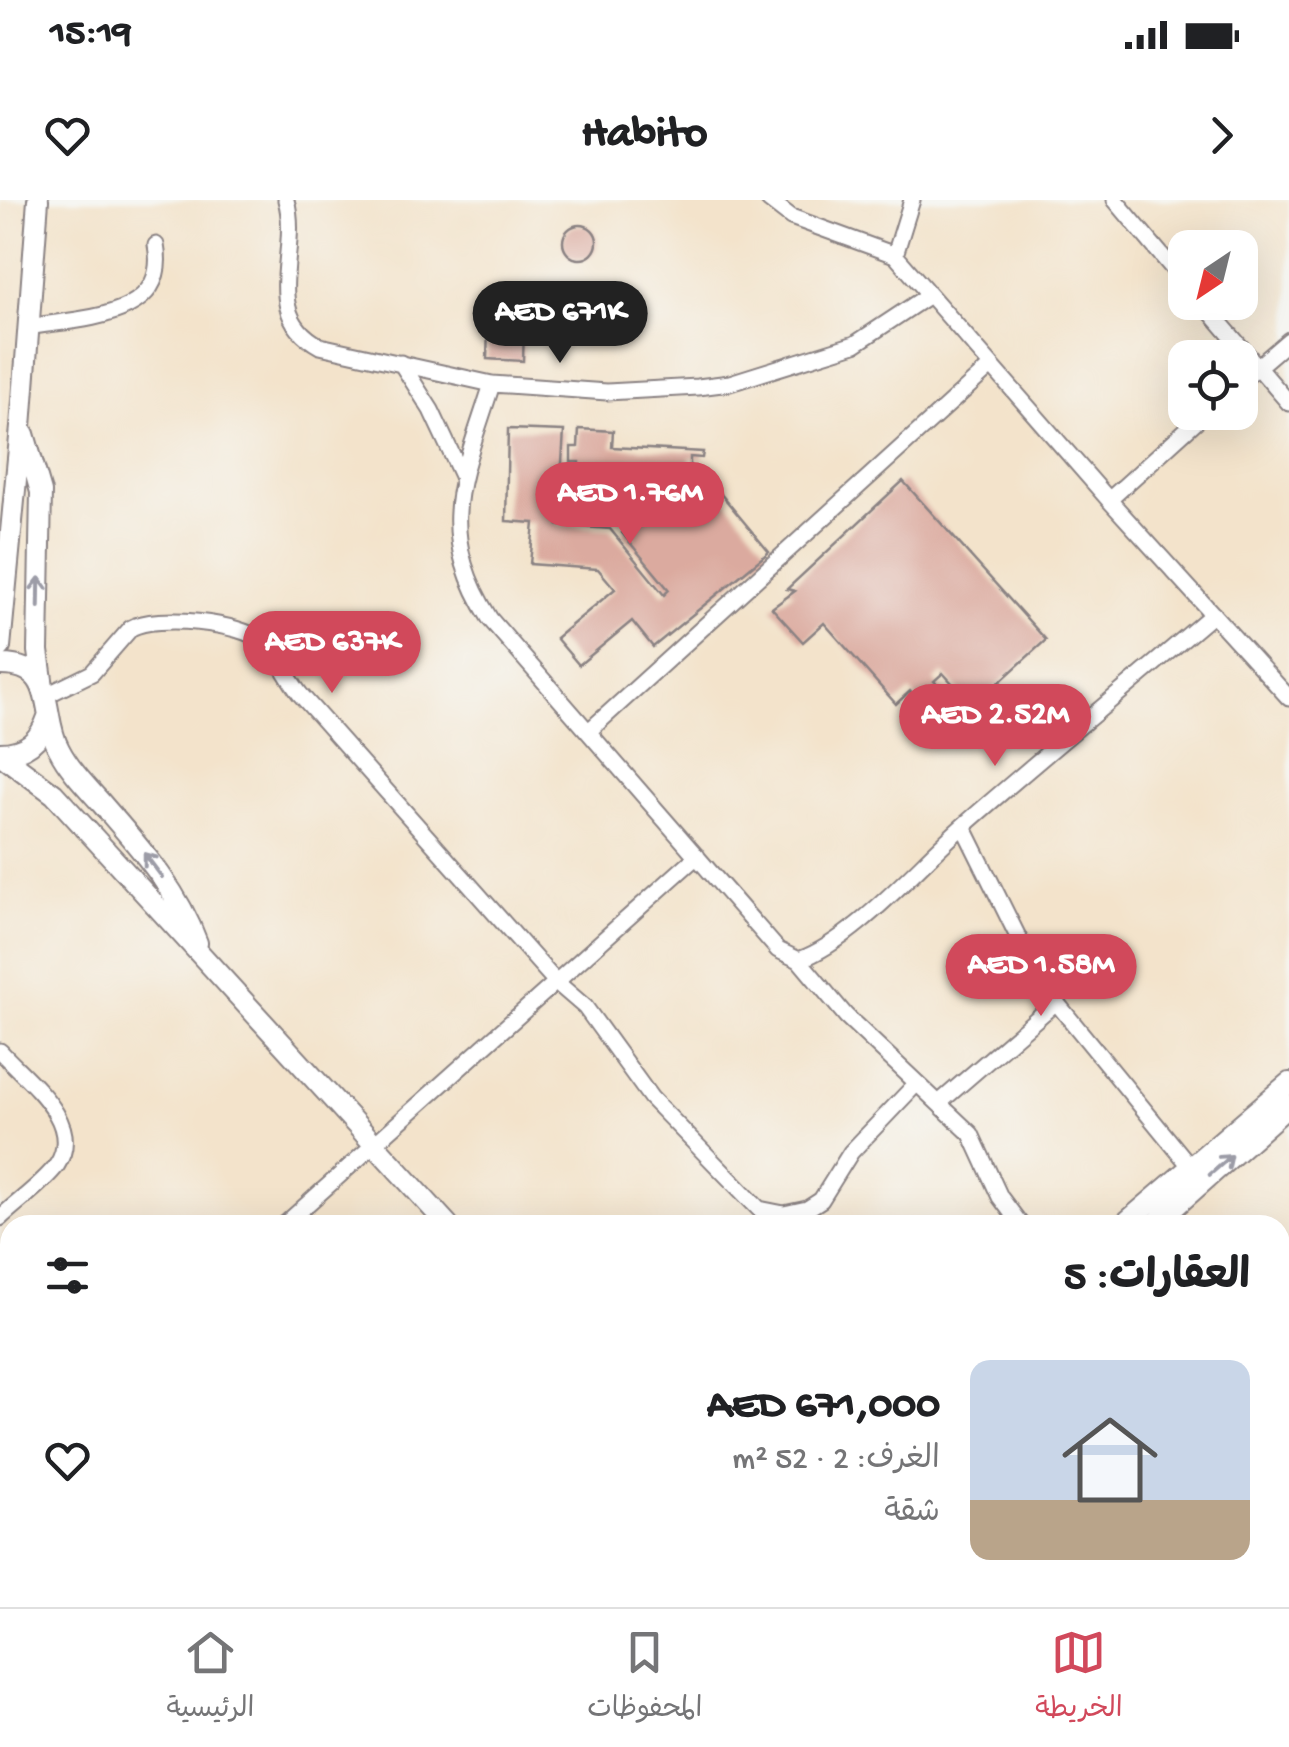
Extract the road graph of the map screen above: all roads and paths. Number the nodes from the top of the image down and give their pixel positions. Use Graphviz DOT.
graph roads {
  1 [pos="38,200"];
  2 [pos="286,200"];
  3 [pos="769,200"];
  4 [pos="912,200"];
  5 [pos="1114,200"];
  6 [pos="156,246"];
  7 [pos="895,254"];
  8 [pos="1168,263"];
  9 [pos="929,295"];
  10 [pos="1217,320"];
  11 [pos="28,328"];
  12 [pos="1234,340"];
  13 [pos="1289,340"];
  14 [pos="401,363"];
  15 [pos="991,366"];
  16 [pos="1258,366"];
  17 [pos="1258,368"];
  18 [pos="492,384"];
  19 [pos="1289,402"];
  20 [pos="21,428"];
  21 [pos="1186,430"];
  22 [pos="462,478"];
  23 [pos="1109,500"];
  24 [pos="1213,614"];
  25 [pos="0,648"];
  26 [pos="0,666"];
  27 [pos="45,692"];
  28 [pos="1289,698"];
  29 [pos="48,717"];
  30 [pos="590,730"];
  31 [pos="0,753"];
  32 [pos="963,826"];
  33 [pos="698,856"];
  34 [pos="200,949"];
  35 [pos="799,960"];
  36 [pos="556,982"];
  37 [pos="1056,1002"];
  38 [pos="0,1051"];
  39 [pos="918,1083"];
  40 [pos="1289,1083"];
  41 [pos="939,1103"];
  42 [pos="1289,1106"];
  43 [pos="376,1143"];
  44 [pos="1190,1166"];
  45 [pos="3,1215"];
  46 [pos="295,1215"];
  47 [pos="439,1215"];
  48 [pos="1014,1215"];
  49 [pos="1134,1215"];
  50 [pos="1165,1215"];
  1 -- 11 [label="street"];
  2 -- 14 [label="street"];
  3 -- 7 [label="street"];
  4 -- 7 [label="street"];
  5 -- 8 [label="street"];
  6 -- 11 [label="street"];
  7 -- 9 [label="street"];
  9 -- 15 [label="street"];
  9 -- 18 [label="street"];
  10 -- 12 [label="street"];
  11 -- 20 [label="street"];
  13 -- 16 [label="street"];
  14 -- 18 [label="street"];
  14 -- 22 [label="street"];
  15 -- 23 [label="street"];
  15 -- 30 [label="street"];
  17 -- 19 [label="street"];
  18 -- 22 [label="street"];
  20 -- 25 [label="street"];
  27 -- 20 [label="street, one-way"];
  21 -- 23 [label="street"];
  22 -- 30 [label="street"];
  23 -- 24 [label="street"];
  24 -- 28 [label="street"];
  24 -- 32 [label="street"];
  26 -- 27 [label="street"];
  27 -- 29 [label="street"];
  27 -- 36 [label="street"];
  29 -- 31 [label="street"];
  34 -- 29 [label="street, one-way"];
  30 -- 33 [label="street"];
  31 -- 34 [label="street"];
  32 -- 35 [label="street"];
  32 -- 37 [label="street"];
  33 -- 35 [label="street"];
  33 -- 36 [label="street"];
  34 -- 43 [label="street"];
  35 -- 39 [label="street"];
  36 -- 39 [label="street"];
  36 -- 43 [label="street"];
  37 -- 41 [label="street"];
  37 -- 44 [label="street"];
  38 -- 45 [label="street"];
  39 -- 41 [label="street"];
  40 -- 44 [label="street"];
  41 -- 48 [label="street"];
  50 -- 42 [label="street, one-way"];
  43 -- 46 [label="street"];
  43 -- 47 [label="street"];
  44 -- 49 [label="street"];
}
